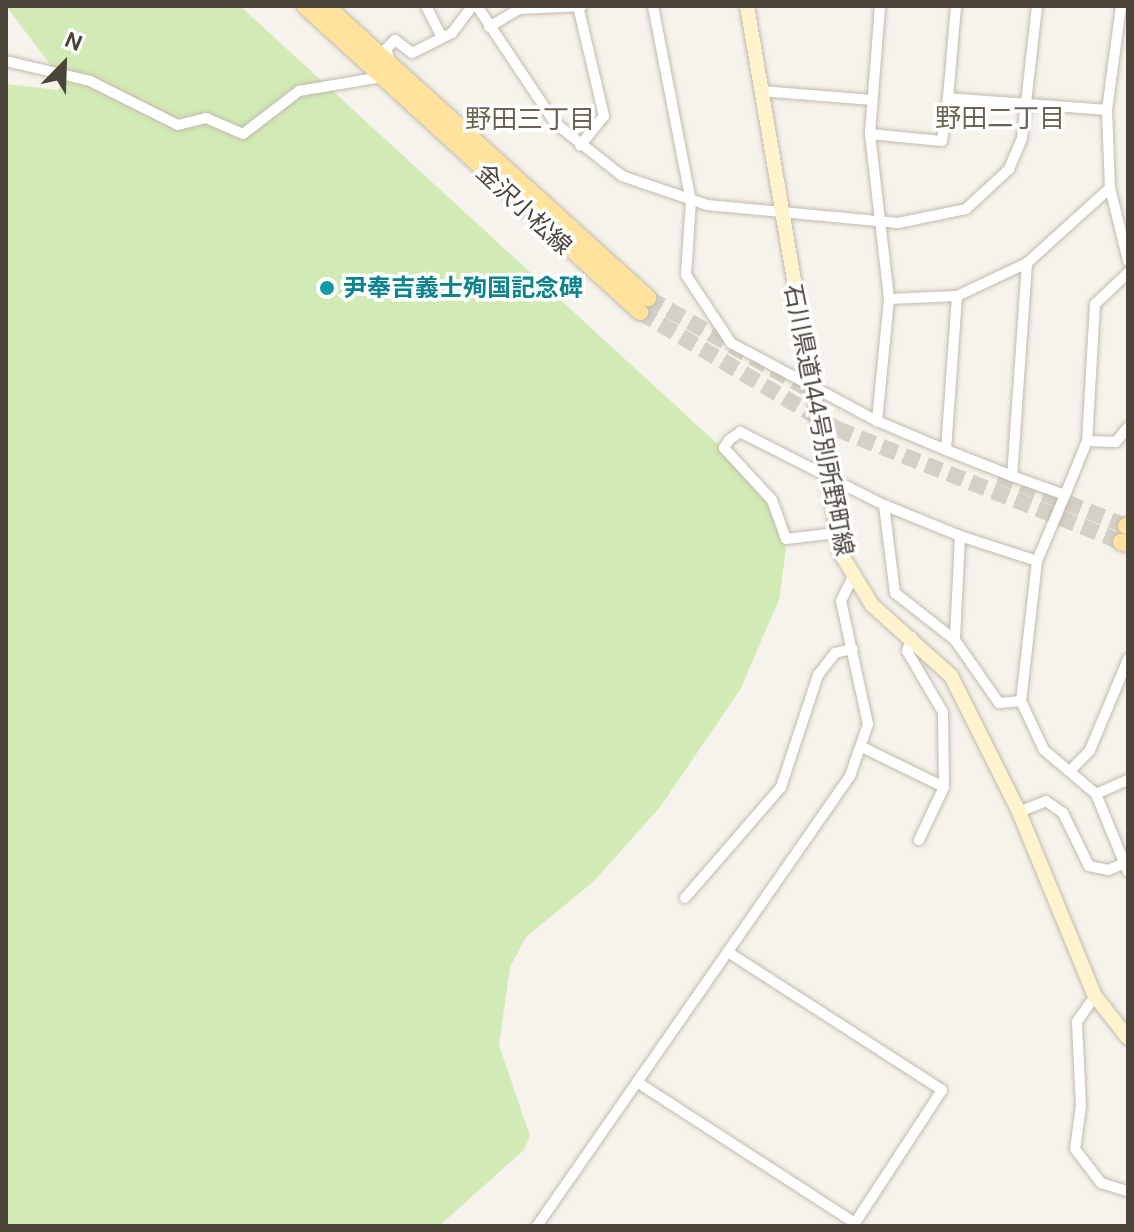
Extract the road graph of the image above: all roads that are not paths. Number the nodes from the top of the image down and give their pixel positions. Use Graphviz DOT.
graph roads {
  1 [pos="305,6"];
  2 [pos="326,6"];
  3 [pos="426,6"];
  4 [pos="474,6"];
  5 [pos="578,6"];
  6 [pos="584,6"];
  7 [pos="653,6"];
  8 [pos="747,6"];
  9 [pos="880,6"];
  10 [pos="956,6"];
  11 [pos="1037,6"];
  12 [pos="1121,6"];
  13 [pos="489,27"];
  14 [pos="442,37"];
  15 [pos="6,61"];
  16 [pos="387,72"];
  17 [pos="761,91"];
  18 [pos="948,98"];
  19 [pos="873,100"];
  20 [pos="1027,105"];
  21 [pos="1107,110"];
  22 [pos="870,134"];
  23 [pos="580,146"];
  24 [pos="1110,188"];
  25 [pos="691,201"];
  26 [pos="781,213"];
  27 [pos="878,221"];
  28 [pos="1128,261"];
  29 [pos="1027,263"];
  30 [pos="1128,273"];
  31 [pos="957,296"];
  32 [pos="889,299"];
  33 [pos="644,305"];
  34 [pos="810,389"];
  35 [pos="877,421"];
  36 [pos="1128,427"];
  37 [pos="1087,441"];
  38 [pos="946,450"];
  39 [pos="1012,476"];
  40 [pos="826,482"];
  41 [pos="1065,495"];
  42 [pos="884,505"];
  43 [pos="836,533"];
  44 [pos="960,536"];
  45 [pos="1037,561"];
  46 [pos="852,578"];
  47 [pos="912,637"];
  48 [pos="955,640"];
  49 [pos="853,649"];
  50 [pos="1128,659"];
  51 [pos="1021,701"];
  52 [pos="862,747"];
  53 [pos="1070,771"];
  54 [pos="1128,780"];
  55 [pos="944,787"];
  56 [pos="1096,794"];
  57 [pos="1019,812"];
  58 [pos="919,840"];
  59 [pos="1127,866"];
  60 [pos="685,898"];
  61 [pos="728,952"];
  62 [pos="1095,996"];
  63 [pos="1128,1038"];
  64 [pos="637,1082"];
  65 [pos="1128,1191"];
  66 [pos="543,1224"];
  1 -- 16 [label="main road, 金沢小松線"];
  2 -- 16 [label="main road, 金沢小松線"];
  3 -- 14 [label="street"];
  4 -- 13 [label="street"];
  4 -- 14 [label="street"];
  5 -- 6 [label="street"];
  5 -- 13 [label="street"];
  5 -- 23 [label="street"];
  7 -- 25 [label="street"];
  8 -- 17 [label="main road, 石川県道144号別所野町線"];
  9 -- 19 [label="street"];
  10 -- 18 [label="street"];
  11 -- 20 [label="street"];
  12 -- 21 [label="street"];
  13 -- 23 [label="street"];
  14 -- 16 [label="street"];
  15 -- 16 [label="street"];
  16 -- 33 [label="main road, 金沢小松線"];
  17 -- 19 [label="street"];
  17 -- 26 [label="main road, 石川県道144号別所野町線"];
  18 -- 20 [label="street"];
  18 -- 22 [label="street"];
  19 -- 22 [label="street"];
  20 -- 21 [label="street"];
  20 -- 27 [label="street"];
  21 -- 24 [label="street"];
  22 -- 27 [label="street"];
  23 -- 25 [label="street"];
  24 -- 28 [label="street"];
  24 -- 29 [label="street"];
  25 -- 26 [label="street"];
  25 -- 34 [label="street"];
  26 -- 27 [label="street"];
  26 -- 34 [label="main road, 石川県道144号別所野町線"];
  27 -- 32 [label="street"];
  29 -- 31 [label="street"];
  29 -- 39 [label="street"];
  30 -- 37 [label="street"];
  31 -- 32 [label="street"];
  31 -- 38 [label="street"];
  32 -- 35 [label="street"];
  34 -- 35 [label="street"];
  34 -- 40 [label="main road, 石川県道144号別所野町線"];
  35 -- 38 [label="street"];
  36 -- 37 [label="street"];
  37 -- 41 [label="street"];
  38 -- 39 [label="street"];
  39 -- 41 [label="street"];
  40 -- 42 [label="street"];
  40 -- 43 [label="main road, 石川県道144号別所野町線"];
  40 -- 43 [label="street"];
  41 -- 45 [label="street"];
  42 -- 44 [label="street"];
  42 -- 48 [label="street"];
  43 -- 46 [label="main road, 石川県道144号別所野町線"];
  44 -- 45 [label="street"];
  44 -- 48 [label="street"];
  45 -- 51 [label="street"];
  46 -- 47 [label="main road, 石川県道144号別所野町線"];
  46 -- 49 [label="street"];
  47 -- 55 [label="street"];
  47 -- 57 [label="main road, 石川県道144号別所野町線"];
  48 -- 51 [label="street"];
  49 -- 52 [label="street"];
  49 -- 60 [label="street"];
  50 -- 53 [label="street"];
  51 -- 53 [label="street"];
  52 -- 55 [label="street"];
  52 -- 61 [label="street"];
  53 -- 56 [label="street"];
  54 -- 56 [label="street"];
  55 -- 58 [label="street"];
  56 -- 59 [label="street"];
  57 -- 59 [label="street"];
  57 -- 62 [label="main road, 石川県道144号別所野町線"];
  61 -- 64 [label="street"];
  61 -- 64 [label="street"];
  62 -- 63 [label="main road, 石川県道144号別所野町線"];
  62 -- 65 [label="street"];
  64 -- 66 [label="street"];
}
